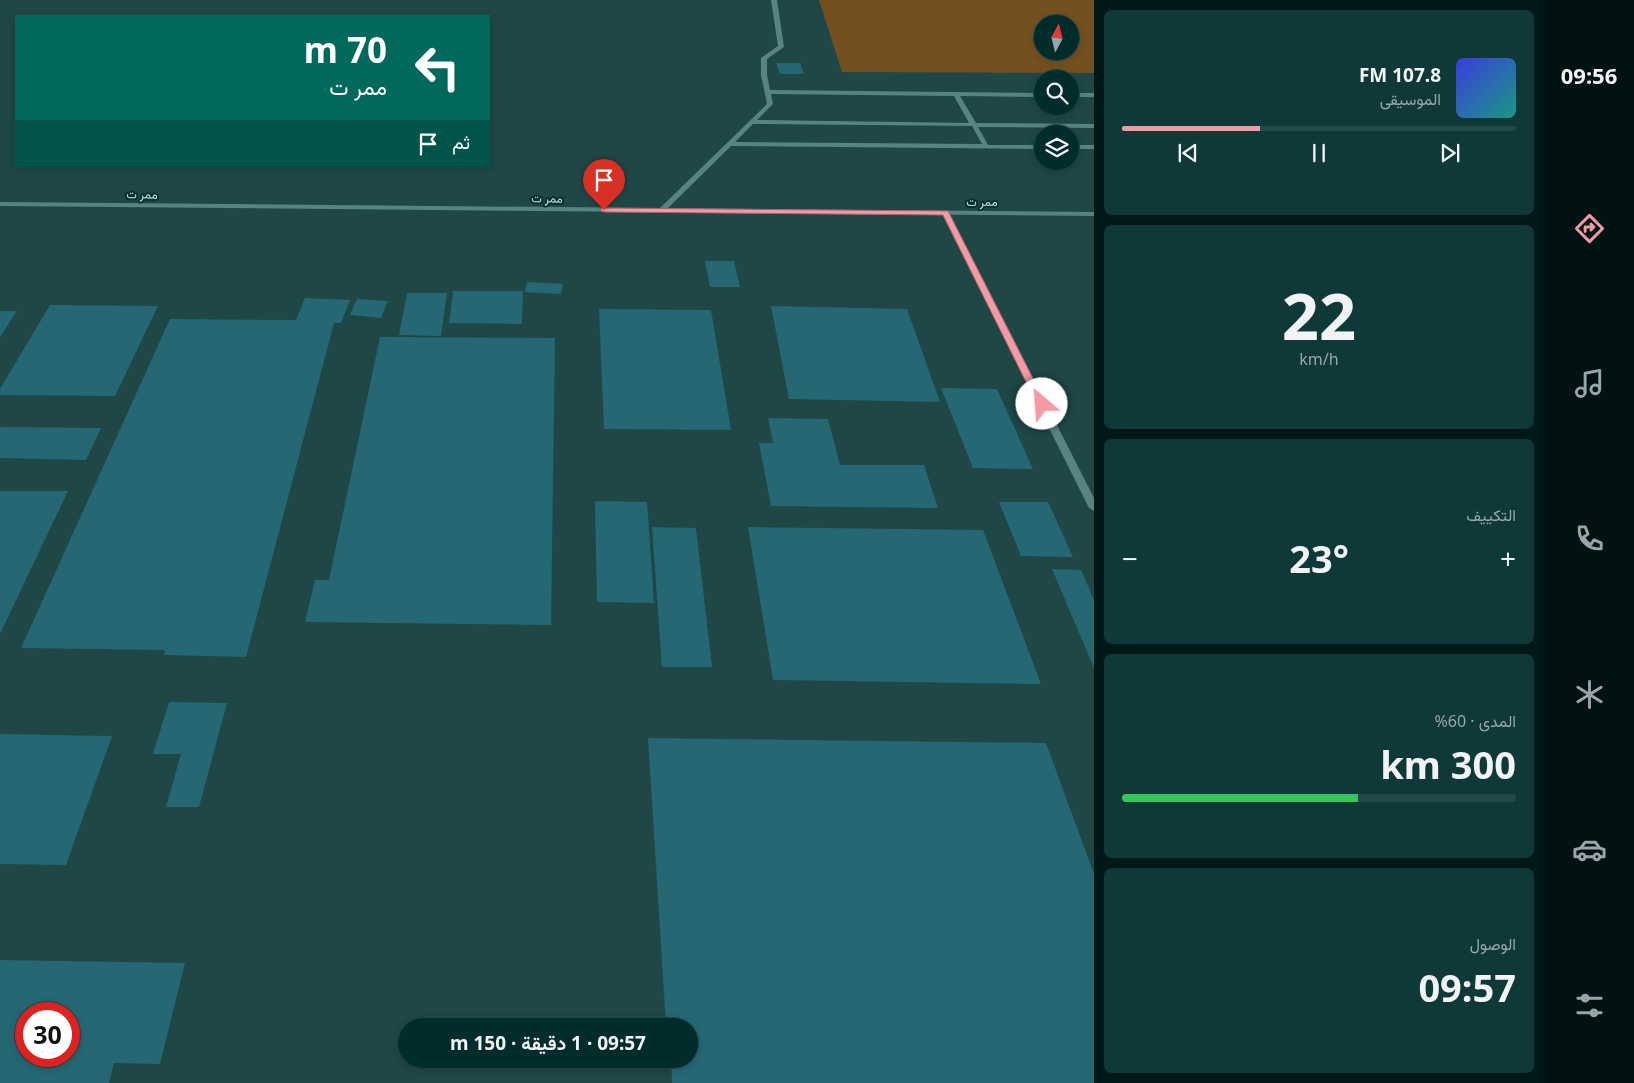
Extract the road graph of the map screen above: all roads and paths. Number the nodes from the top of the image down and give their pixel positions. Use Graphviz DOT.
graph roads {
  1 [pos="774,0"];
  2 [pos="768,92"];
  3 [pos="956,94"];
  4 [pos="1034,95"];
  5 [pos="1079,95"];
  6 [pos="1094,95"];
  7 [pos="751,122"];
  8 [pos="974,125"];
  9 [pos="1094,126"];
  10 [pos="730,144"];
  11 [pos="986,146"];
  12 [pos="1034,147"];
  13 [pos="1079,147"];
  14 [pos="1094,147"];
  15 [pos="0,204"];
  16 [pos="662,210"];
  17 [pos="945,212"];
  18 [pos="1094,214"];
  19 [pos="1094,508"];
  1 -- 2 [label="street"];
  2 -- 3 [label="street"];
  2 -- 7 [label="street"];
  3 -- 4 [label="street"];
  3 -- 8 [label="street"];
  5 -- 6 [label="street"];
  7 -- 8 [label="street"];
  7 -- 10 [label="street"];
  8 -- 9 [label="street"];
  8 -- 11 [label="street"];
  10 -- 11 [label="street"];
  10 -- 16 [label="street"];
  11 -- 12 [label="street"];
  13 -- 14 [label="street"];
  15 -- 16 [label="street, ممر ت"];
  16 -- 17 [label="street, ممر ت"];
  17 -- 18 [label="street, ممر ت"];
  17 -- 19 [label="street"];
}
